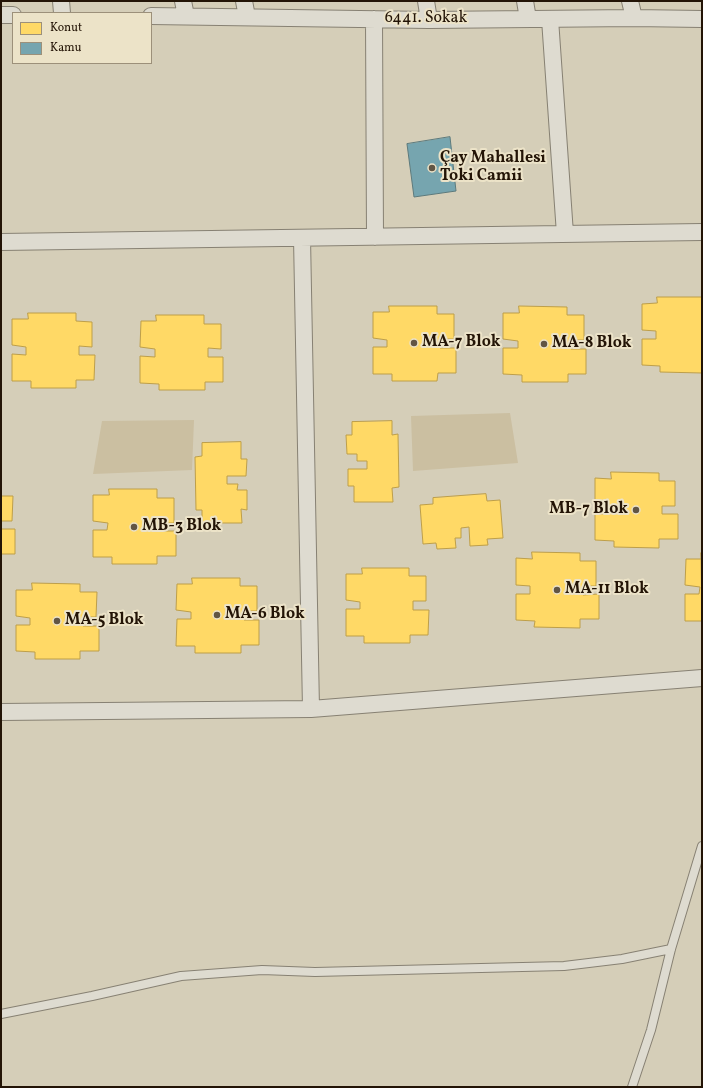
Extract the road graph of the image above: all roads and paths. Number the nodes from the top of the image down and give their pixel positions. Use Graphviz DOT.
graph roads {
  1 [pos="61,1"];
  2 [pos="244,1"];
  3 [pos="426,1"];
  4 [pos="525,1"];
  5 [pos="630,1"];
  6 [pos="185,9"];
  7 [pos="62,12"];
  8 [pos="1,15"];
  9 [pos="12,15"];
  10 [pos="152,16"];
  11 [pos="247,17"];
  12 [pos="634,18"];
  13 [pos="374,19"];
  14 [pos="528,19"];
  15 [pos="550,19"];
  16 [pos="702,19"];
  17 [pos="429,20"];
  18 [pos="702,232"];
  19 [pos="565,234"];
  20 [pos="375,237"];
  21 [pos="302,238"];
  22 [pos="1,242"];
  23 [pos="702,678"];
  24 [pos="311,709"];
  25 [pos="1,712"];
  26 [pos="702,846"];
  27 [pos="671,949"];
  28 [pos="1,1014"];
  29 [pos="632,1087"];
  1 -- 7 [label="street"];
  2 -- 11 [label="street"];
  3 -- 17 [label="street"];
  4 -- 14 [label="street"];
  5 -- 12 [label="street"];
  6 -- 10 [label="street, 6441. Sokak"];
  6 -- 11 [label="street, 6441. Sokak"];
  8 -- 9 [label="street"];
  11 -- 13 [label="street, 6441. Sokak"];
  12 -- 15 [label="street, 6441. Sokak"];
  12 -- 16 [label="street, 6441. Sokak"];
  13 -- 17 [label="street, 6441. Sokak"];
  13 -- 20 [label="street"];
  14 -- 15 [label="street, 6441. Sokak"];
  14 -- 17 [label="street, 6441. Sokak"];
  15 -- 19 [label="street"];
  18 -- 19 [label="street"];
  19 -- 20 [label="street"];
  20 -- 21 [label="street"];
  21 -- 22 [label="street"];
  21 -- 24 [label="street"];
  23 -- 24 [label="street"];
  24 -- 25 [label="street"];
  26 -- 27 [label="lane"];
  27 -- 28 [label="lane"];
  27 -- 29 [label="lane"];
}
